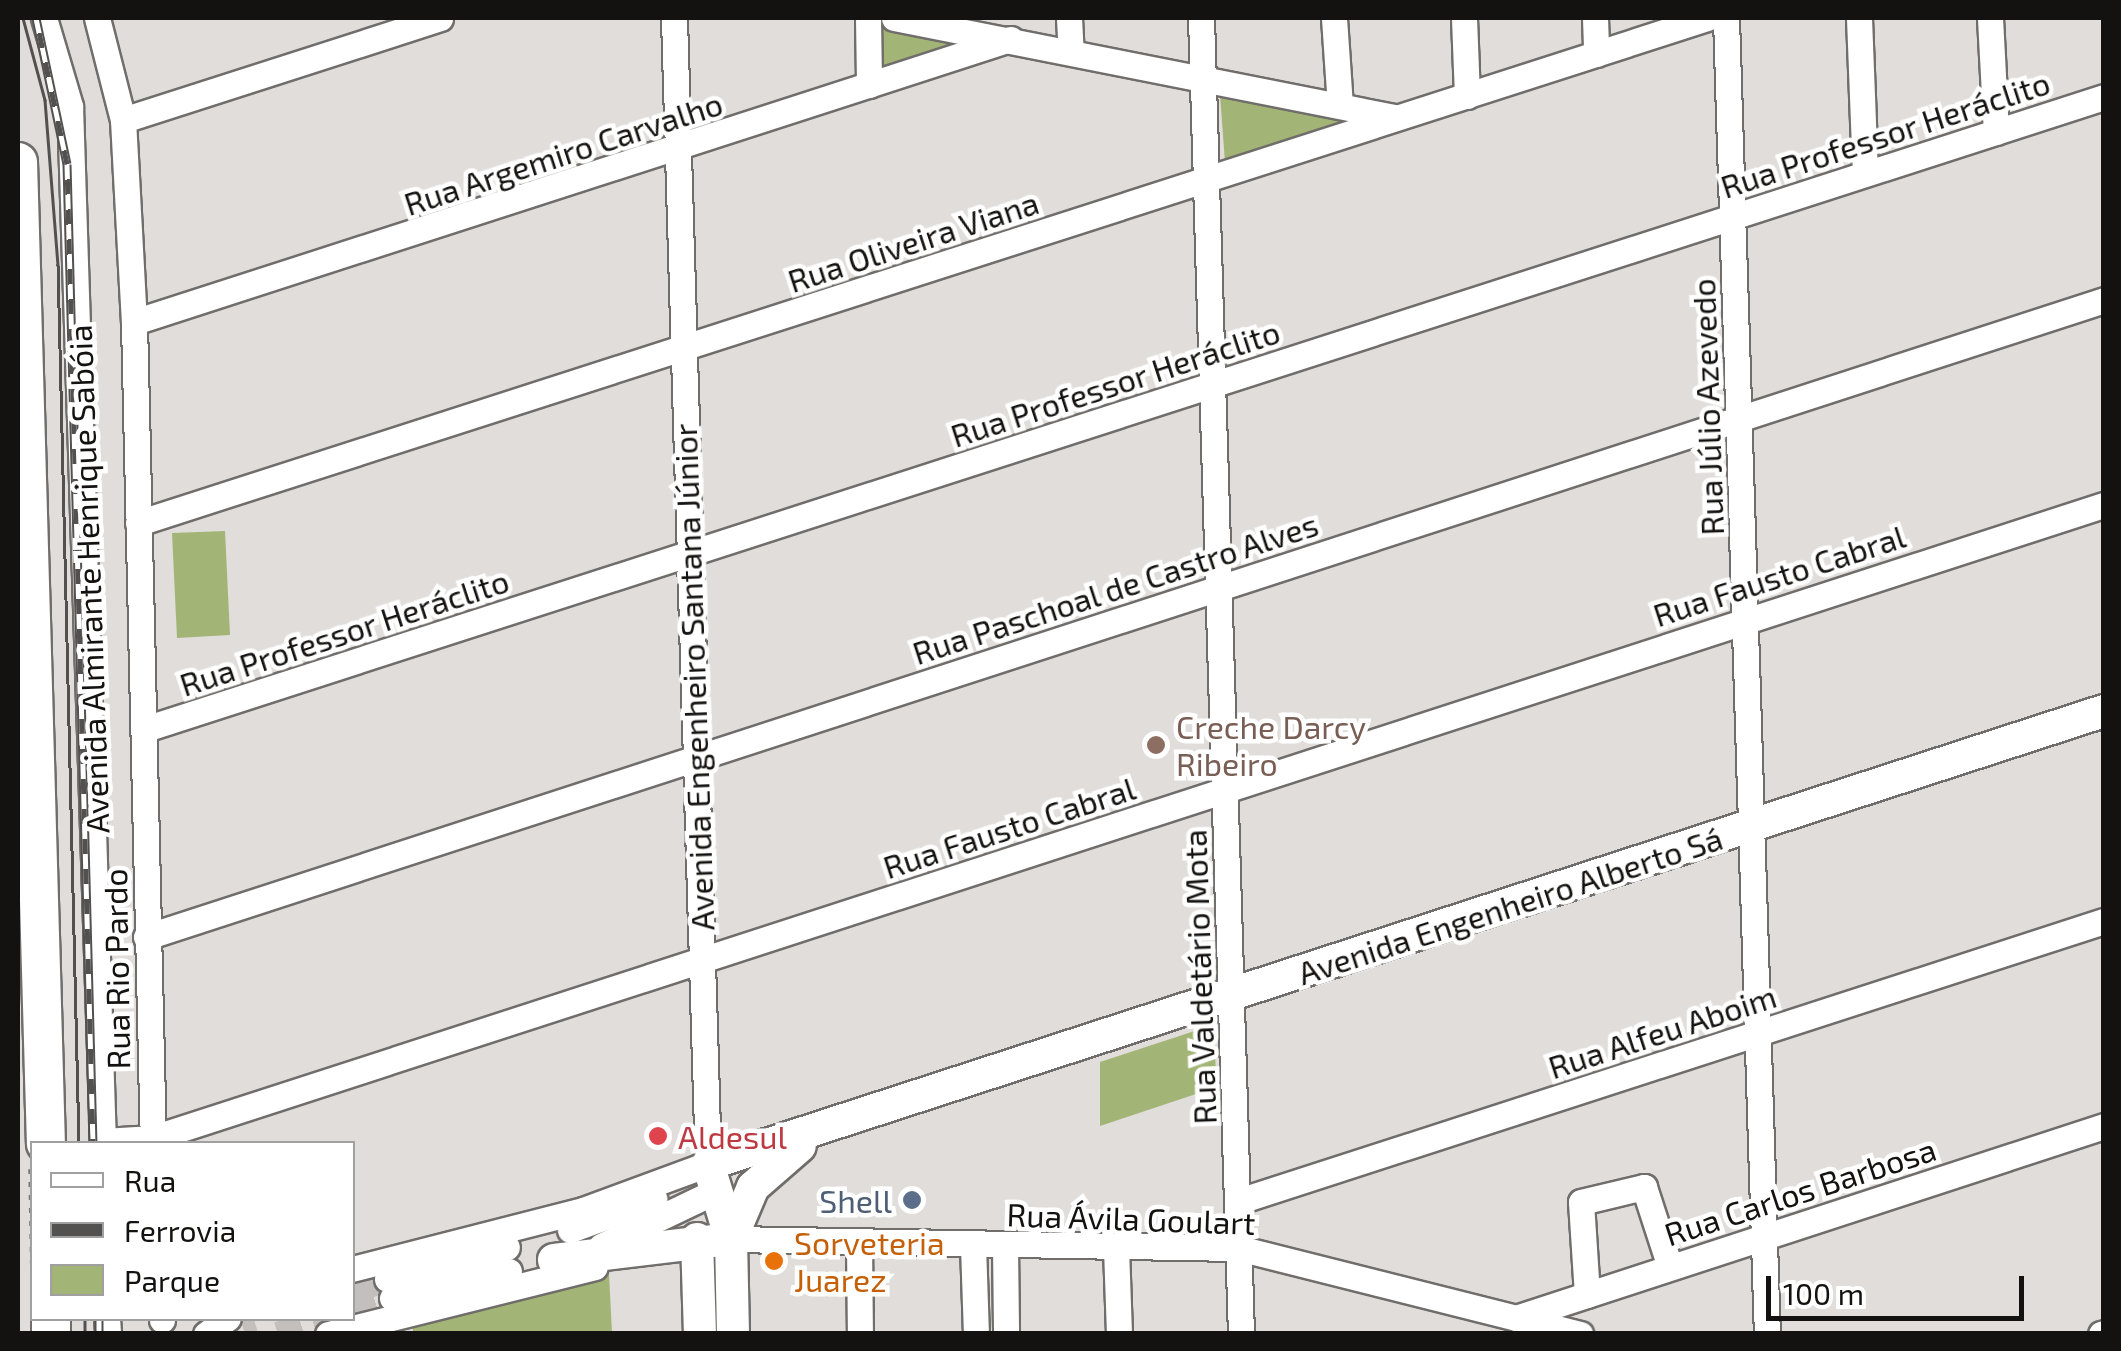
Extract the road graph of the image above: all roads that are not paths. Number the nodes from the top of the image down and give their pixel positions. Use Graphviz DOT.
graph roads {
  1 [pos="44,18"];
  2 [pos="97,18"];
  3 [pos="440,18"];
  4 [pos="674,18"];
  5 [pos="868,18"];
  6 [pos="894,18"];
  7 [pos="1069,18"];
  8 [pos="1201,18"];
  9 [pos="1334,18"];
  10 [pos="1464,18"];
  11 [pos="1595,18"];
  12 [pos="1708,18"];
  13 [pos="1726,18"];
  14 [pos="1859,18"];
  15 [pos="1990,18"];
  16 [pos="942,21"];
  17 [pos="1010,38"];
  18 [pos="1071,51"];
  19 [pos="1596,54"];
  20 [pos="1204,82"];
  21 [pos="869,85"];
  22 [pos="1466,96"];
  23 [pos="2104,97"];
  24 [pos="1340,105"];
  25 [pos="1397,118"];
  26 [pos="123,120"];
  27 [pos="1996,132"];
  28 [pos="678,153"];
  29 [pos="18,162"];
  30 [pos="1866,173"];
  31 [pos="1202,179"];
  32 [pos="1733,218"];
  33 [pos="2104,300"];
  34 [pos="134,322"];
  35 [pos="683,352"];
  36 [pos="1210,386"];
  37 [pos="1740,418"];
  38 [pos="2104,505"];
  39 [pos="138,524"];
  40 [pos="690,555"];
  41 [pos="1218,588"];
  42 [pos="1746,618"];
  43 [pos="2104,711"];
  44 [pos="146,729"];
  45 [pos="696,758"];
  46 [pos="1224,791"];
  47 [pos="1753,826"];
  48 [pos="2104,921"];
  49 [pos="146,937"];
  50 [pos="701,962"];
  51 [pos="1232,996"];
  52 [pos="1757,1035"];
  53 [pos="916,1097"];
  54 [pos="2104,1126"];
  55 [pos="46,1141"];
  56 [pos="104,1141"];
  57 [pos="153,1141"];
  58 [pos="800,1146"];
  59 [pos="712,1178"];
  60 [pos="1239,1201"];
  61 [pos="1766,1236"];
  62 [pos="731,1239"];
  63 [pos="859,1244"];
  64 [pos="973,1245"];
  65 [pos="698,1246"];
  66 [pos="1006,1246"];
  67 [pos="1116,1248"];
  68 [pos="1238,1248"];
  69 [pos="554,1260"];
  70 [pos="355,1267"];
  71 [pos="1670,1267"];
  72 [pos="1587,1295"];
  73 [pos="1508,1322"];
  74 [pos="328,1334"];
  75 [pos="700,1334"];
  76 [pos="733,1334"];
  77 [pos="860,1334"];
  78 [pos="976,1334"];
  79 [pos="1006,1334"];
  80 [pos="1119,1334"];
  81 [pos="1241,1334"];
  82 [pos="1580,1334"];
  83 [pos="1767,1334"];
  1 -- 56 [label="street, Avenida Almirante Henrique Sabóia"];
  2 -- 26 [label="street, Rua Rio Pardo"];
  3 -- 26 [label="street"];
  4 -- 28 [label="street, Avenida Engenheiro Santana Júnior"];
  5 -- 21 [label="street"];
  6 -- 16 [label="street"];
  7 -- 18 [label="street"];
  8 -- 20 [label="street, Rua Valdetário Mota"];
  9 -- 24 [label="street"];
  10 -- 22 [label="street"];
  11 -- 19 [label="street"];
  12 -- 19 [label="street, Rua Oliveira Viana"];
  13 -- 32 [label="street, Rua Júlio Azevedo"];
  14 -- 30 [label="street"];
  15 -- 27 [label="street"];
  16 -- 17 [label="street"];
  17 -- 18 [label="street"];
  17 -- 21 [label="street, Rua Argemiro Carvalho"];
  18 -- 20 [label="street"];
  19 -- 22 [label="street, Rua Oliveira Viana"];
  20 -- 24 [label="street"];
  20 -- 31 [label="street, Rua Valdetário Mota"];
  21 -- 28 [label="street, Rua Argemiro Carvalho"];
  22 -- 25 [label="street, Rua Oliveira Viana"];
  23 -- 27 [label="street, Rua Professor Heráclito"];
  24 -- 25 [label="street"];
  25 -- 31 [label="street, Rua Oliveira Viana"];
  26 -- 34 [label="street, Rua Rio Pardo"];
  27 -- 30 [label="street, Rua Professor Heráclito"];
  28 -- 34 [label="street, Rua Argemiro Carvalho"];
  28 -- 35 [label="street, Avenida Engenheiro Santana Júnior"];
  29 -- 55 [label="highway, Avenida Almirante Henrique Sabóia"];
  30 -- 32 [label="street, Rua Professor Heráclito"];
  31 -- 35 [label="street, Rua Oliveira Viana"];
  31 -- 36 [label="street, Rua Valdetário Mota"];
  32 -- 36 [label="street, Rua Professor Heráclito"];
  32 -- 37 [label="street, Rua Júlio Azevedo"];
  33 -- 37 [label="street, Rua Paschoal de Castro Alves"];
  34 -- 39 [label="street, Rua Rio Pardo"];
  35 -- 39 [label="street, Rua Oliveira Viana"];
  35 -- 40 [label="street, Avenida Engenheiro Santana Júnior"];
  36 -- 40 [label="street, Rua Professor Heráclito"];
  36 -- 41 [label="street, Rua Valdetário Mota"];
  37 -- 41 [label="street, Rua Paschoal de Castro Alves"];
  37 -- 42 [label="street, Rua Júlio Azevedo"];
  38 -- 42 [label="street, Rua Fausto Cabral"];
  39 -- 44 [label="street, Rua Rio Pardo"];
  40 -- 44 [label="street, Rua Professor Heráclito"];
  40 -- 45 [label="street, Avenida Engenheiro Santana Júnior"];
  41 -- 45 [label="street, Rua Paschoal de Castro Alves"];
  41 -- 46 [label="street, Rua Valdetário Mota"];
  42 -- 46 [label="street, Rua Fausto Cabral"];
  42 -- 47 [label="street, Rua Júlio Azevedo"];
  43 -- 47 [label="main road, Avenida Engenheiro Alberto Sá"];
  44 -- 49 [label="street, Rua Rio Pardo"];
  45 -- 49 [label="street, Rua Paschoal de Castro Alves"];
  45 -- 50 [label="street, Avenida Engenheiro Santana Júnior"];
  46 -- 50 [label="street, Rua Fausto Cabral"];
  46 -- 51 [label="street, Rua Valdetário Mota"];
  47 -- 51 [label="main road, Avenida Engenheiro Alberto Sá"];
  47 -- 52 [label="street, Rua Júlio Azevedo"];
  48 -- 52 [label="street, Rua Alfeu Aboim"];
  49 -- 57 [label="street, Rua Rio Pardo"];
  50 -- 57 [label="street, Rua Fausto Cabral"];
  50 -- 59 [label="street, Avenida Engenheiro Santana Júnior"];
  51 -- 53 [label="main road, Avenida Engenheiro Alberto Sá"];
  51 -- 60 [label="street, Rua Valdetário Mota"];
  52 -- 60 [label="street, Rua Alfeu Aboim"];
  52 -- 61 [label="street, Rua Júlio Azevedo"];
  53 -- 58 [label="main road, Avenida Engenheiro Alberto Sá"];
  53 -- 59 [label="main road, Avenida Engenheiro Alberto Sá"];
  54 -- 61 [label="street, Rua Carlos Barbosa"];
  58 -- 59 [label="main road, Avenida Engenheiro Alberto Sá"];
  58 -- 62 [label="main road"];
  59 -- 62 [label="main road, Avenida Engenheiro Santana Júnior"];
  59 -- 69 [label="street, Avenida Engenheiro Alberto Sá"];
  59 -- 69 [label="street, Avenida Engenheiro Alberto Sá"];
  59 -- 70 [label="street, Avenida Engenheiro Alberto Sá"];
  60 -- 68 [label="street, Rua Valdetário Mota"];
  61 -- 71 [label="street, Rua Carlos Barbosa"];
  61 -- 83 [label="street, Rua Júlio Azevedo"];
  62 -- 63 [label="street, Rua Ávila Goulart"];
  62 -- 65 [label="main road"];
  62 -- 76 [label="main road, Avenida Engenheiro Santana Júnior"];
  63 -- 64 [label="street, Rua Ávila Goulart"];
  63 -- 77 [label="street"];
  64 -- 66 [label="street, Rua Ávila Goulart"];
  64 -- 78 [label="street"];
  65 -- 69 [label="main road"];
  65 -- 74 [label="street"];
  65 -- 75 [label="main road"];
  66 -- 67 [label="street, Rua Ávila Goulart"];
  66 -- 79 [label="street"];
  67 -- 68 [label="street, Rua Ávila Goulart"];
  67 -- 80 [label="street"];
  68 -- 73 [label="street, Rua Ávila Goulart"];
  68 -- 81 [label="street, Rua Valdetário Mota"];
  71 -- 72 [label="street, Rua Carlos Barbosa"];
  71 -- 72 [label="street"];
  72 -- 73 [label="street, Rua Carlos Barbosa"];
  73 -- 82 [label="street, Rua Ávila Goulart"];
}
